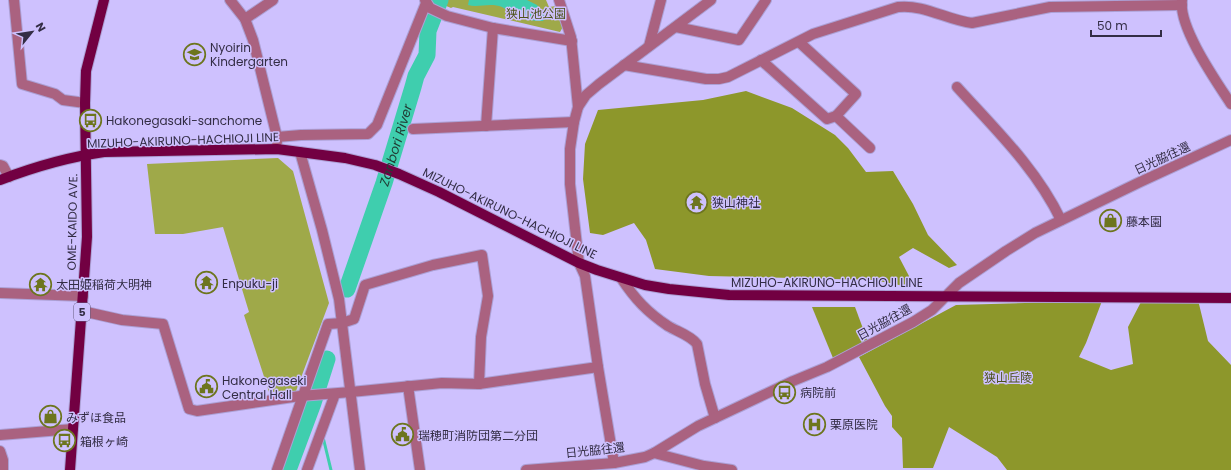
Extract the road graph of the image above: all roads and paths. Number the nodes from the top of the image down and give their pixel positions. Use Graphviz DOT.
graph roads {
  1 [pos="14,0"];
  2 [pos="104,0"];
  3 [pos="230,0"];
  4 [pos="273,0"];
  5 [pos="559,0"];
  6 [pos="661,0"];
  7 [pos="711,0"];
  8 [pos="766,0"];
  9 [pos="1113,3"];
  10 [pos="1182,3"];
  11 [pos="427,4"];
  12 [pos="245,20"];
  13 [pos="676,27"];
  14 [pos="493,28"];
  15 [pos="572,41"];
  16 [pos="799,42"];
  17 [pos="649,46"];
  18 [pos="761,60"];
  19 [pos="624,65"];
  20 [pos="957,87"];
  21 [pos="85,103"];
  22 [pos="1231,104"];
  23 [pos="578,107"];
  24 [pos="836,116"];
  25 [pos="574,122"];
  26 [pos="486,126"];
  27 [pos="413,129"];
  28 [pos="277,137"];
  29 [pos="1231,140"];
  30 [pos="870,148"];
  31 [pos="277,149"];
  32 [pos="300,152"];
  33 [pos="86,155"];
  34 [pos="0,165"];
  35 [pos="5,179"];
  36 [pos="1061,220"];
  37 [pos="579,263"];
  38 [pos="621,278"];
  39 [pos="0,293"];
  40 [pos="83,296"];
  41 [pos="946,296"];
  42 [pos="1231,298"];
  43 [pos="82,311"];
  44 [pos="342,323"];
  45 [pos="598,367"];
  46 [pos="479,384"];
  47 [pos="408,386"];
  48 [pos="351,392"];
  49 [pos="332,394"];
  50 [pos="306,396"];
  51 [pos="715,418"];
  52 [pos="73,429"];
  53 [pos="0,435"];
  54 [pos="0,451"];
  55 [pos="654,454"];
  56 [pos="614,463"];
  57 [pos="579,468"];
  58 [pos="3,470"];
  59 [pos="70,470"];
  60 [pos="277,470"];
  61 [pos="307,470"];
  62 [pos="360,470"];
  63 [pos="420,470"];
  64 [pos="526,470"];
  65 [pos="732,470"];
  1 -- 21 [label="street"];
  2 -- 21 [label="main road, OME-KAIDO AVE. / 5"];
  3 -- 12 [label="street"];
  4 -- 12 [label="street"];
  5 -- 15 [label="street"];
  6 -- 17 [label="street"];
  7 -- 13 [label="street"];
  8 -- 13 [label="street"];
  9 -- 10 [label="street"];
  9 -- 16 [label="street"];
  10 -- 22 [label="street"];
  11 -- 14 [label="street"];
  11 -- 28 [label="street"];
  12 -- 28 [label="street"];
  13 -- 17 [label="street"];
  14 -- 15 [label="street"];
  14 -- 26 [label="street"];
  15 -- 23 [label="street"];
  16 -- 18 [label="street"];
  16 -- 24 [label="street"];
  17 -- 19 [label="street"];
  18 -- 19 [label="street"];
  18 -- 24 [label="street"];
  19 -- 23 [label="street"];
  20 -- 36 [label="street"];
  21 -- 33 [label="main road, OME-KAIDO AVE. / 5"];
  23 -- 25 [label="street"];
  24 -- 30 [label="street"];
  25 -- 26 [label="street"];
  25 -- 37 [label="street"];
  26 -- 27 [label="street"];
  28 -- 31 [label="street"];
  29 -- 36 [label="street, 日光脇往還"];
  31 -- 32 [label="main road, MIZUHO-AKIRUNO-HACHIOJI LINE"];
  31 -- 33 [label="main road, MIZUHO-AKIRUNO-HACHIOJI LINE"];
  32 -- 37 [label="main road, MIZUHO-AKIRUNO-HACHIOJI LINE"];
  32 -- 44 [label="street"];
  33 -- 35 [label="main road, MIZUHO-AKIRUNO-HACHIOJI LINE"];
  33 -- 40 [label="main road, OME-KAIDO AVE. / 5"];
  34 -- 35 [label="street"];
  36 -- 41 [label="street, 日光脇往還"];
  37 -- 38 [label="main road, MIZUHO-AKIRUNO-HACHIOJI LINE"];
  37 -- 45 [label="street"];
  38 -- 41 [label="main road, MIZUHO-AKIRUNO-HACHIOJI LINE"];
  38 -- 51 [label="street"];
  39 -- 40 [label="street"];
  40 -- 43 [label="main road, OME-KAIDO AVE. / 5"];
  41 -- 42 [label="main road, MIZUHO-AKIRUNO-HACHIOJI LINE"];
  41 -- 51 [label="street, 日光脇往還"];
  43 -- 50 [label="street"];
  43 -- 52 [label="main road, OME-KAIDO AVE. / 5"];
  44 -- 46 [label="street"];
  44 -- 48 [label="street"];
  44 -- 50 [label="street"];
  45 -- 46 [label="street"];
  45 -- 56 [label="street"];
  46 -- 47 [label="street"];
  47 -- 48 [label="street"];
  47 -- 63 [label="street"];
  48 -- 49 [label="street"];
  48 -- 62 [label="street"];
  49 -- 50 [label="street"];
  49 -- 61 [label="street"];
  50 -- 60 [label="street"];
  51 -- 55 [label="street, 日光脇往還"];
  52 -- 53 [label="street"];
  52 -- 59 [label="main road, OME-KAIDO AVE. / 5"];
  54 -- 58 [label="street"];
  55 -- 56 [label="street, 日光脇往還"];
  55 -- 65 [label="street"];
  56 -- 57 [label="street, 日光脇往還"];
  57 -- 64 [label="street, 日光脇往還"];
}
